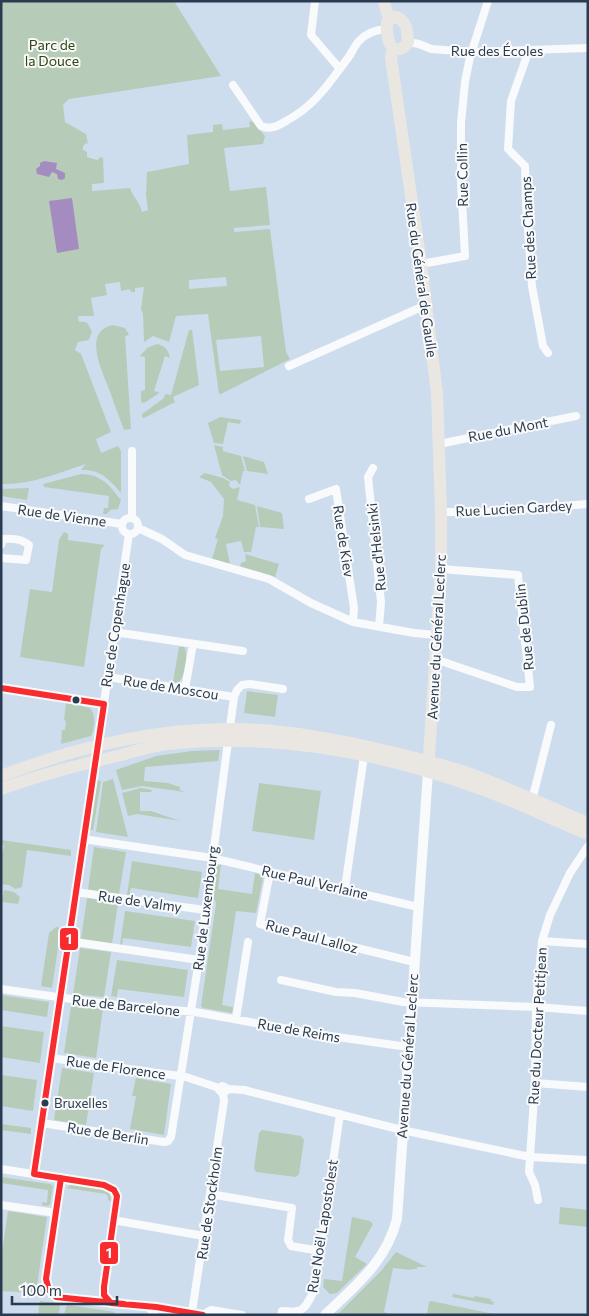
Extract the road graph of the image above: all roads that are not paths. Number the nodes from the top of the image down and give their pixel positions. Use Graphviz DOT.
graph roads {
  1 [pos="315,1"];
  2 [pos="384,1"];
  3 [pos="488,1"];
  4 [pos="389,24"];
  5 [pos="408,42"];
  6 [pos="588,48"];
  7 [pos="393,49"];
  8 [pos="529,50"];
  9 [pos="473,52"];
  10 [pos="340,69"];
  11 [pos="233,85"];
  12 [pos="421,264"];
  13 [pos="426,305"];
  14 [pos="548,353"];
  15 [pos="289,366"];
  16 [pos="576,416"];
  17 [pos="439,444"];
  18 [pos="132,451"];
  19 [pos="373,468"];
  20 [pos="309,499"];
  21 [pos="588,504"];
  22 [pos="1,506"];
  23 [pos="441,512"];
  24 [pos="132,517"];
  25 [pos="122,524"];
  26 [pos="138,528"];
  27 [pos="129,534"];
  28 [pos="2,542"];
  29 [pos="1,558"];
  30 [pos="441,569"];
  31 [pos="353,622"];
  32 [pos="379,627"];
  33 [pos="114,632"];
  34 [pos="436,635"];
  35 [pos="193,644"];
  36 [pos="243,651"];
  37 [pos="435,659"];
  38 [pos="108,677"];
  39 [pos="1,688"];
  40 [pos="185,689"];
  41 [pos="284,689"];
  42 [pos="234,697"];
  43 [pos="104,704"];
  44 [pos="551,725"];
  45 [pos="229,734"];
  46 [pos="97,745"];
  47 [pos="364,756"];
  48 [pos="95,761"];
  49 [pos="428,767"];
  50 [pos="1,776"];
  51 [pos="1,788"];
  52 [pos="532,800"];
  53 [pos="588,823"];
  54 [pos="588,834"];
  55 [pos="84,839"];
  56 [pos="588,846"];
  57 [pos="212,858"];
  58 [pos="270,872"];
  59 [pos="344,888"];
  60 [pos="76,892"];
  61 [pos="418,907"];
  62 [pos="204,910"];
  63 [pos="68,941"];
  64 [pos="542,941"];
  65 [pos="248,942"];
  66 [pos="588,944"];
  67 [pos="199,960"];
  68 [pos="414,962"];
  69 [pos="281,980"];
  70 [pos="1,989"];
  71 [pos="60,998"];
  72 [pos="411,1002"];
  73 [pos="536,1007"];
  74 [pos="588,1011"];
  75 [pos="191,1012"];
  76 [pos="236,1019"];
  77 [pos="408,1047"];
  78 [pos="52,1058"];
  79 [pos="180,1076"];
  80 [pos="535,1083"];
  81 [pos="588,1087"];
  82 [pos="223,1090"];
  83 [pos="340,1114"];
  84 [pos="42,1123"];
  85 [pos="402,1130"];
  86 [pos="530,1157"];
  87 [pos="588,1160"];
  88 [pos="1,1169"];
  89 [pos="34,1174"];
  90 [pos="61,1178"];
  91 [pos="210,1194"];
  92 [pos="538,1200"];
  93 [pos="1,1205"];
  94 [pos="56,1213"];
  95 [pos="113,1220"];
  96 [pos="204,1236"];
  97 [pos="320,1251"];
  98 [pos="104,1287"];
  99 [pos="88,1300"];
  100 [pos="111,1303"];
  101 [pos="148,1307"];
  102 [pos="192,1312"];
  103 [pos="177,1313"];
  104 [pos="205,1314"];
  105 [pos="155,1315"];
  106 [pos="242,1315"];
  107 [pos="281,1315"];
  108 [pos="325,1315"];
  1 -- 10 [label="street"];
  2 -- 4 [label="main road"];
  3 -- 9 [label="street, Rue Collin"];
  4 -- 5 [label="main road"];
  4 -- 7 [label="main road"];
  4 -- 10 [label="street"];
  5 -- 7 [label="main road"];
  5 -- 9 [label="street, Rue des Écoles"];
  6 -- 8 [label="street, Rue des Écoles"];
  7 -- 12 [label="main road, Rue du Général de Gaulle"];
  8 -- 9 [label="street, Rue des Écoles"];
  8 -- 14 [label="street, Rue des Champs"];
  9 -- 12 [label="street, Rue Collin"];
  10 -- 11 [label="street"];
  12 -- 13 [label="main road, Rue du Général de Gaulle"];
  13 -- 15 [label="street"];
  13 -- 17 [label="main road, Rue du Général de Gaulle"];
  16 -- 17 [label="street, Rue du Mont"];
  17 -- 23 [label="main road, Rue du Général de Gaulle"];
  18 -- 24 [label="street"];
  19 -- 32 [label="street, Rue d'Helsinki"];
  20 -- 31 [label="street, Rue de Kiev"];
  21 -- 23 [label="street, Rue Lucien Gardey"];
  22 -- 25 [label="street, Rue de Vienne"];
  23 -- 30 [label="main road, Avenue du Général Leclerc"];
  24 -- 25 [label="street"];
  24 -- 26 [label="street"];
  25 -- 27 [label="street"];
  26 -- 27 [label="street"];
  26 -- 31 [label="street"];
  27 -- 33 [label="street, Rue de Copenhague"];
  28 -- 29 [label="street"];
  30 -- 34 [label="main road, Avenue du Général Leclerc"];
  30 -- 37 [label="street, Rue de Dublin"];
  31 -- 32 [label="street"];
  32 -- 34 [label="street"];
  33 -- 35 [label="street"];
  33 -- 38 [label="street, Rue de Copenhague"];
  34 -- 37 [label="main road, Avenue du Général Leclerc"];
  35 -- 36 [label="street"];
  35 -- 40 [label="street"];
  37 -- 49 [label="main road, Avenue du Général Leclerc"];
  38 -- 40 [label="street, Rue de Moscou"];
  38 -- 43 [label="street, Rue de Copenhague"];
  39 -- 43 [label="street"];
  40 -- 42 [label="street, Rue de Moscou"];
  41 -- 42 [label="street, Rue de Moscou"];
  42 -- 45 [label="street, Rue de Moscou"];
  43 -- 46 [label="street, Rue de Copenhague"];
  44 -- 52 [label="street"];
  45 -- 46 [label="main road"];
  45 -- 47 [label="main road"];
  45 -- 48 [label="main road"];
  45 -- 49 [label="main road"];
  45 -- 57 [label="street, Rue de Luxembourg"];
  46 -- 48 [label="street, Rue de Copenhague"];
  46 -- 50 [label="main road"];
  47 -- 49 [label="main road"];
  47 -- 59 [label="street"];
  48 -- 51 [label="main road"];
  48 -- 55 [label="street, Rue de Copenhague"];
  49 -- 52 [label="main road"];
  49 -- 54 [label="main road"];
  49 -- 61 [label="street, Avenue du Général Leclerc"];
  52 -- 53 [label="main road"];
  55 -- 57 [label="street, Rue Paul Verlaine"];
  55 -- 60 [label="street, Rue de Copenhague"];
  56 -- 64 [label="street, Rue du Docteur Petitjean"];
  57 -- 58 [label="street, Rue Paul Verlaine"];
  57 -- 62 [label="street, Rue de Luxembourg"];
  58 -- 59 [label="street, Rue Paul Verlaine"];
  58 -- 68 [label="street, Rue Paul Lalloz"];
  59 -- 61 [label="street, Rue Paul Verlaine"];
  60 -- 62 [label="street, Rue de Valmy"];
  60 -- 63 [label="street, Rue de Copenhague"];
  61 -- 68 [label="street, Avenue du Général Leclerc"];
  62 -- 67 [label="street, Rue de Luxembourg"];
  63 -- 67 [label="street"];
  63 -- 71 [label="street, Rue de Copenhague"];
  64 -- 66 [label="street"];
  64 -- 73 [label="street, Rue du Docteur Petitjean"];
  65 -- 76 [label="street"];
  67 -- 75 [label="street, Rue de Luxembourg"];
  68 -- 72 [label="street, Avenue du Général Leclerc"];
  69 -- 72 [label="street"];
  70 -- 71 [label="street, Rue de Barcelone"];
  71 -- 75 [label="street, Rue de Barcelone"];
  71 -- 78 [label="street, Rue de Copenhague"];
  72 -- 73 [label="street"];
  72 -- 77 [label="street, Avenue du Général Leclerc"];
  73 -- 74 [label="street"];
  73 -- 80 [label="street, Rue du Docteur Petitjean"];
  75 -- 76 [label="street, Rue de Reims"];
  75 -- 79 [label="street, Rue de Luxembourg"];
  76 -- 77 [label="street, Rue de Reims"];
  77 -- 85 [label="street, Avenue du Général Leclerc"];
  78 -- 79 [label="street, Rue de Florence"];
  78 -- 84 [label="street, Rue de Copenhague"];
  79 -- 82 [label="street, Rue de Florence"];
  79 -- 84 [label="street, Rue de Berlin"];
  80 -- 81 [label="street"];
  80 -- 86 [label="street, Rue du Docteur Petitjean"];
  82 -- 83 [label="street, Rue de Florence"];
  82 -- 91 [label="street, Rue de Stockholm"];
  83 -- 85 [label="street, Rue de Florence"];
  83 -- 97 [label="street, Rue Noël Lapostolest"];
  84 -- 89 [label="street, Rue de Copenhague"];
  85 -- 86 [label="street, Rue de Florence"];
  85 -- 108 [label="street, Avenue du Général Leclerc"];
  86 -- 87 [label="street, Rue de Florence"];
  86 -- 92 [label="street, Rue du Docteur Petitjean"];
  88 -- 89 [label="street"];
  89 -- 90 [label="street"];
  90 -- 94 [label="street"];
  90 -- 95 [label="street"];
  91 -- 96 [label="street, Rue de Stockholm"];
  91 -- 97 [label="street"];
  93 -- 94 [label="street"];
  94 -- 99 [label="street"];
  95 -- 96 [label="street"];
  95 -- 98 [label="street"];
  96 -- 102 [label="street, Rue de Stockholm"];
  97 -- 107 [label="street, Rue Noël Lapostolest"];
  98 -- 99 [label="street"];
  98 -- 100 [label="street"];
  99 -- 100 [label="street"];
  100 -- 101 [label="street"];
  101 -- 103 [label="street"];
  101 -- 105 [label="street"];
  102 -- 103 [label="street"];
  102 -- 104 [label="street"];
  104 -- 106 [label="street"];
}
